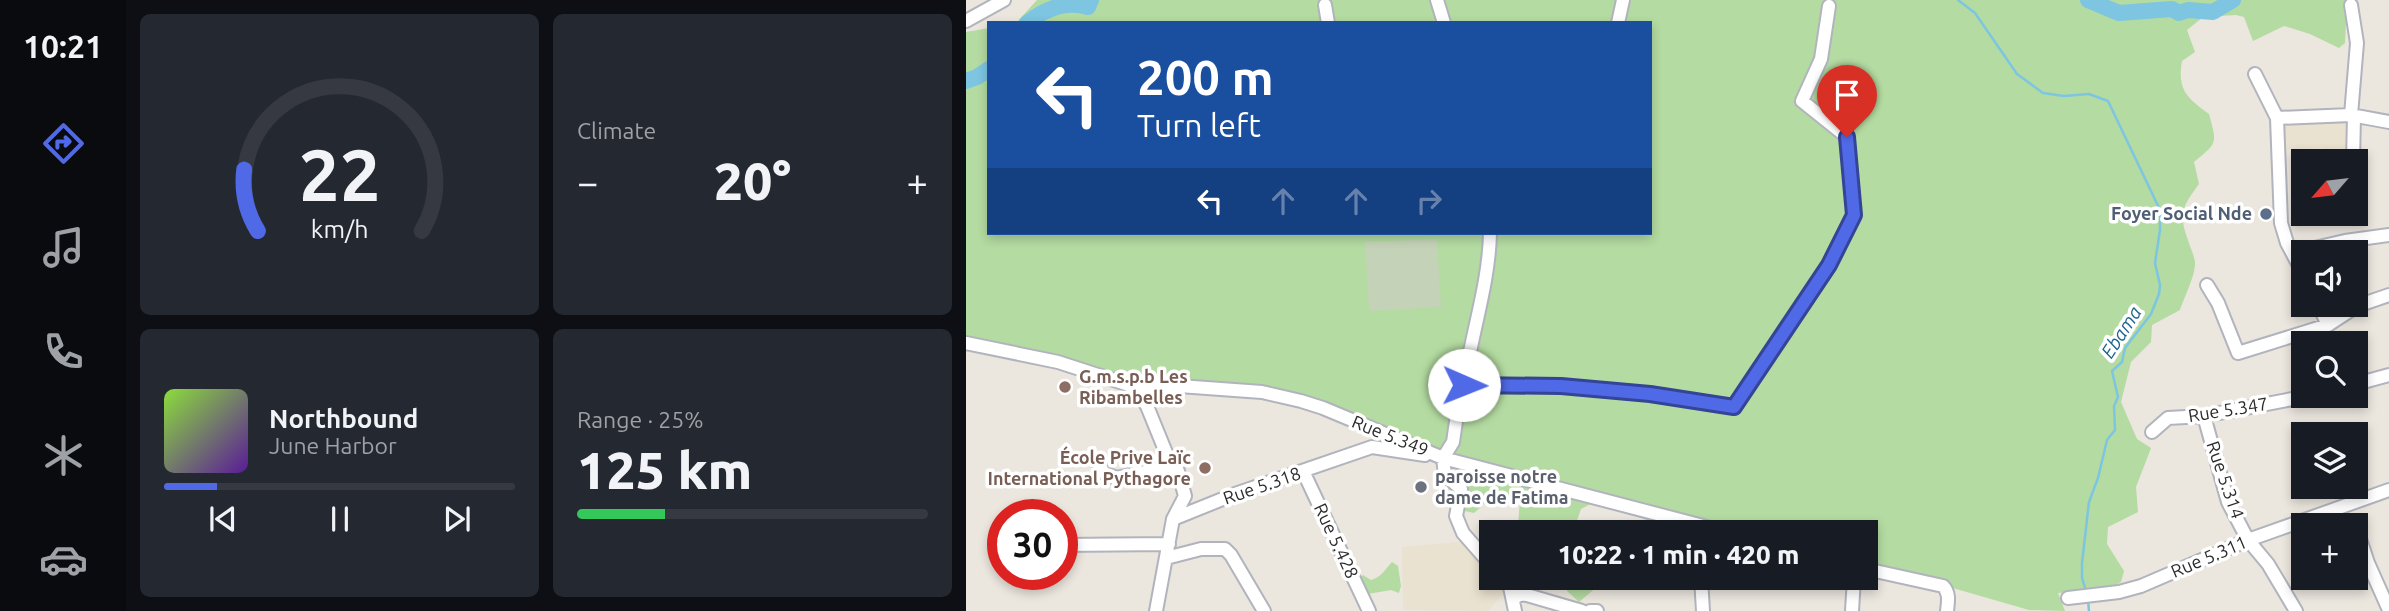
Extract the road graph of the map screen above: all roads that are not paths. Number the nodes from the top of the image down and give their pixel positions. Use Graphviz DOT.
graph roads {
  1 [pos="1004,0"];
  2 [pos="1437,0"];
  3 [pos="1623,0"];
  4 [pos="1325,5"];
  5 [pos="2351,5"];
  6 [pos="1829,6"];
  7 [pos="966,21"];
  8 [pos="1328,21"];
  9 [pos="1443,21"];
  10 [pos="1618,21"];
  11 [pos="2255,74"];
  12 [pos="2352,116"];
  13 [pos="2277,118"];
  14 [pos="2389,122"];
  15 [pos="2353,149"];
  16 [pos="1490,235"];
  17 [pos="2389,235"];
  18 [pos="2362,240"];
  19 [pos="2291,248"];
  20 [pos="2207,285"];
  21 [pos="2389,295"];
  22 [pos="2325,317"];
  23 [pos="2329,325"];
  24 [pos="966,344"];
  25 [pos="2389,375"];
  26 [pos="2368,381"];
  27 [pos="1464,385"];
  28 [pos="1132,386"];
  29 [pos="2291,399"];
  30 [pos="2204,416"];
  31 [pos="2152,432"];
  32 [pos="1443,457"];
  33 [pos="1098,463"];
  34 [pos="1175,466"];
  35 [pos="1303,471"];
  36 [pos="2389,490"];
  37 [pos="2348,503"];
  38 [pos="2351,513"];
  39 [pos="1173,519"];
  40 [pos="1670,520"];
  41 [pos="2248,540"];
  42 [pos="1169,544"];
  43 [pos="1078,545"];
  44 [pos="1479,551"];
  45 [pos="1166,558"];
  46 [pos="2368,563"];
  47 [pos="1878,572"];
  48 [pos="1702,590"];
  49 [pos="1853,590"];
  50 [pos="2068,598"];
  51 [pos="1515,604"];
  52 [pos="2389,610"];
  53 [pos="1156,611"];
  54 [pos="1264,611"];
  55 [pos="1369,611"];
  56 [pos="1582,611"];
  57 [pos="1590,611"];
  58 [pos="1597,611"];
  59 [pos="1703,611"];
  60 [pos="1852,611"];
  61 [pos="1947,611"];
  62 [pos="2296,611"];
  1 -- 7 [label="street"];
  2 -- 9 [label="street"];
  3 -- 10 [label="street"];
  4 -- 8 [label="street"];
  5 -- 12 [label="street"];
  6 -- 27 [label="street"];
  11 -- 13 [label="street"];
  12 -- 13 [label="street"];
  12 -- 14 [label="street"];
  12 -- 15 [label="street"];
  13 -- 19 [label="street"];
  16 -- 27 [label="street"];
  17 -- 18 [label="street"];
  20 -- 23 [label="street"];
  21 -- 23 [label="street"];
  22 -- 23 [label="street"];
  24 -- 28 [label="street, Rue 5.349"];
  25 -- 26 [label="street"];
  27 -- 32 [label="street"];
  28 -- 32 [label="street, Rue 5.349"];
  28 -- 34 [label="street"];
  29 -- 30 [label="street, Rue 5.347"];
  30 -- 31 [label="street, Rue 5.347"];
  30 -- 41 [label="street, Rue 5.314"];
  32 -- 35 [label="street, Rue 5.318"];
  32 -- 40 [label="street, Rue 5.349"];
  32 -- 44 [label="street"];
  33 -- 34 [label="street"];
  34 -- 39 [label="street"];
  35 -- 39 [label="street, Rue 5.318"];
  35 -- 55 [label="street, Rue 5.428"];
  36 -- 37 [label="street, Rue 5.311"];
  37 -- 38 [label="street"];
  37 -- 41 [label="street, Rue 5.311"];
  39 -- 42 [label="street"];
  41 -- 50 [label="street, Rue 5.311"];
  41 -- 62 [label="street, Rue 5.314"];
  42 -- 43 [label="street"];
  42 -- 45 [label="street"];
  45 -- 53 [label="street"];
  45 -- 54 [label="street"];
  46 -- 52 [label="street"];
  47 -- 61 [label="street"];
  48 -- 59 [label="street"];
  49 -- 60 [label="street"];
  51 -- 56 [label="street"];
  57 -- 58 [label="street"];
}
